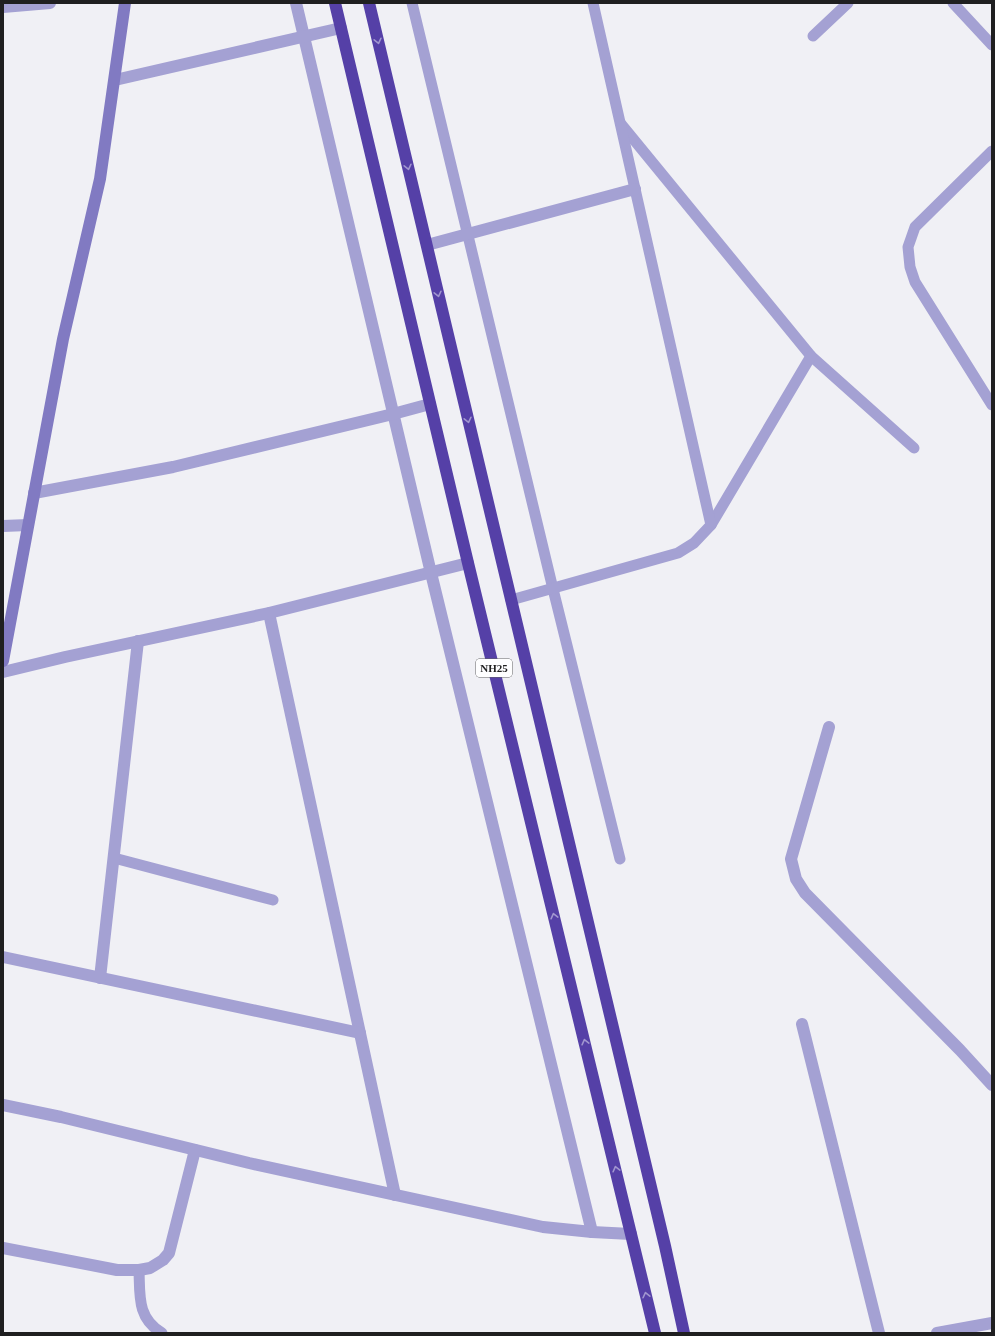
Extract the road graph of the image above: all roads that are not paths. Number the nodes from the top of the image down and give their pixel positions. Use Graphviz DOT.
graph roads {
  1 [pos="50,3"];
  2 [pos="125,3"];
  3 [pos="296,3"];
  4 [pos="335,3"];
  5 [pos="369,3"];
  6 [pos="412,3"];
  7 [pos="593,3"];
  8 [pos="848,3"];
  9 [pos="953,3"];
  10 [pos="3,7"];
  11 [pos="341,28"];
  12 [pos="304,36"];
  13 [pos="814,36"];
  14 [pos="992,45"];
  15 [pos="115,80"];
  16 [pos="620,122"];
  17 [pos="992,151"];
  18 [pos="635,189"];
  19 [pos="468,234"];
  20 [pos="427,245"];
  21 [pos="811,356"];
  22 [pos="430,404"];
  23 [pos="992,404"];
  24 [pos="394,414"];
  25 [pos="914,448"];
  26 [pos="34,493"];
  27 [pos="28,525"];
  28 [pos="711,525"];
  29 [pos="3,526"];
  30 [pos="468,563"];
  31 [pos="431,573"];
  32 [pos="553,589"];
  33 [pos="511,600"];
  34 [pos="269,613"];
  35 [pos="138,641"];
  36 [pos="3,661"];
  37 [pos="3,672"];
  38 [pos="830,727"];
  39 [pos="114,858"];
  40 [pos="620,859"];
  41 [pos="273,900"];
  42 [pos="3,957"];
  43 [pos="100,978"];
  44 [pos="802,1024"];
  45 [pos="360,1033"];
  46 [pos="992,1085"];
  47 [pos="3,1105"];
  48 [pos="195,1150"];
  49 [pos="395,1195"];
  50 [pos="592,1232"];
  51 [pos="632,1234"];
  52 [pos="3,1248"];
  53 [pos="140,1270"];
  54 [pos="992,1323"];
  55 [pos="162,1333"];
  56 [pos="655,1333"];
  57 [pos="684,1333"];
  58 [pos="880,1333"];
  59 [pos="937,1333"];
  1 -- 10 [label="street"];
  2 -- 15 [label="street"];
  3 -- 12 [label="street"];
  4 -- 11 [label="highway, NH25"];
  5 -- 20 [label="highway, NH25, one-way"];
  6 -- 19 [label="lane"];
  7 -- 16 [label="lane"];
  8 -- 13 [label="lane"];
  9 -- 14 [label="lane"];
  11 -- 12 [label="street"];
  11 -- 22 [label="highway, NH25"];
  12 -- 15 [label="street"];
  12 -- 24 [label="street"];
  15 -- 26 [label="street"];
  16 -- 18 [label="lane"];
  16 -- 21 [label="lane"];
  17 -- 23 [label="lane"];
  18 -- 19 [label="street"];
  18 -- 28 [label="lane"];
  19 -- 20 [label="street"];
  19 -- 32 [label="lane"];
  20 -- 33 [label="highway, NH25, one-way"];
  21 -- 25 [label="lane"];
  21 -- 28 [label="lane"];
  22 -- 24 [label="street"];
  22 -- 30 [label="highway, NH25"];
  24 -- 26 [label="street"];
  24 -- 31 [label="street"];
  26 -- 27 [label="street"];
  27 -- 29 [label="street"];
  27 -- 36 [label="street"];
  28 -- 32 [label="lane"];
  30 -- 31 [label="street"];
  51 -- 30 [label="highway, NH25, one-way"];
  31 -- 34 [label="street"];
  31 -- 50 [label="street"];
  32 -- 33 [label="lane"];
  32 -- 40 [label="lane"];
  33 -- 57 [label="highway, NH25"];
  34 -- 35 [label="street"];
  34 -- 45 [label="street"];
  35 -- 37 [label="street"];
  35 -- 39 [label="street"];
  38 -- 46 [label="street"];
  39 -- 41 [label="lane"];
  39 -- 43 [label="street"];
  42 -- 43 [label="street"];
  43 -- 45 [label="street"];
  44 -- 58 [label="street"];
  45 -- 49 [label="street"];
  47 -- 48 [label="street"];
  48 -- 49 [label="street"];
  48 -- 53 [label="street"];
  49 -- 50 [label="street"];
  50 -- 51 [label="street"];
  56 -- 51 [label="highway, NH25, one-way"];
  52 -- 53 [label="street"];
  53 -- 55 [label="lane"];
  54 -- 59 [label="street"];
}
